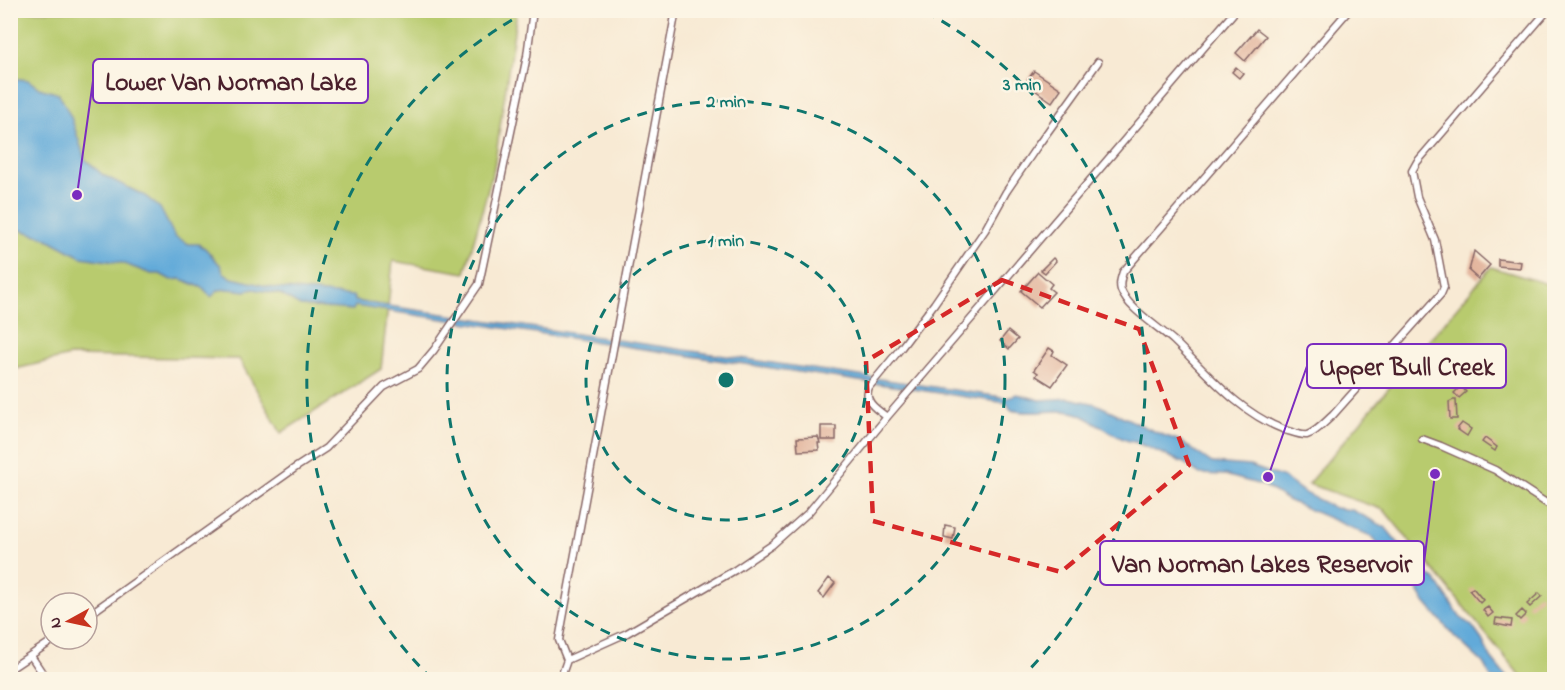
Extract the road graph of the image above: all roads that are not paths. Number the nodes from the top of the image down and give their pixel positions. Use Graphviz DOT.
graph roads {
  1 [pos="533,10"];
  2 [pos="676,10"];
  3 [pos="1236,10"];
  4 [pos="1349,10"];
  5 [pos="1548,10"];
  6 [pos="1098,62"];
  7 [pos="887,417"];
  8 [pos="1422,439"];
  9 [pos="1554,508"];
  10 [pos="99,607"];
  11 [pos="39,650"];
  12 [pos="31,656"];
  13 [pos="567,660"];
  14 [pos="10,669"];
  15 [pos="47,680"];
  16 [pos="560,680"];
  1 -- 10 [label="lane"];
  2 -- 13 [label="lane"];
  3 -- 7 [label="lane"];
  4 -- 5 [label="lane"];
  6 -- 7 [label="lane"];
  7 -- 13 [label="lane"];
  8 -- 9 [label="lane"];
  11 -- 12 [label="lane"];
  12 -- 14 [label="lane"];
  12 -- 15 [label="lane"];
  13 -- 16 [label="lane"];
}
